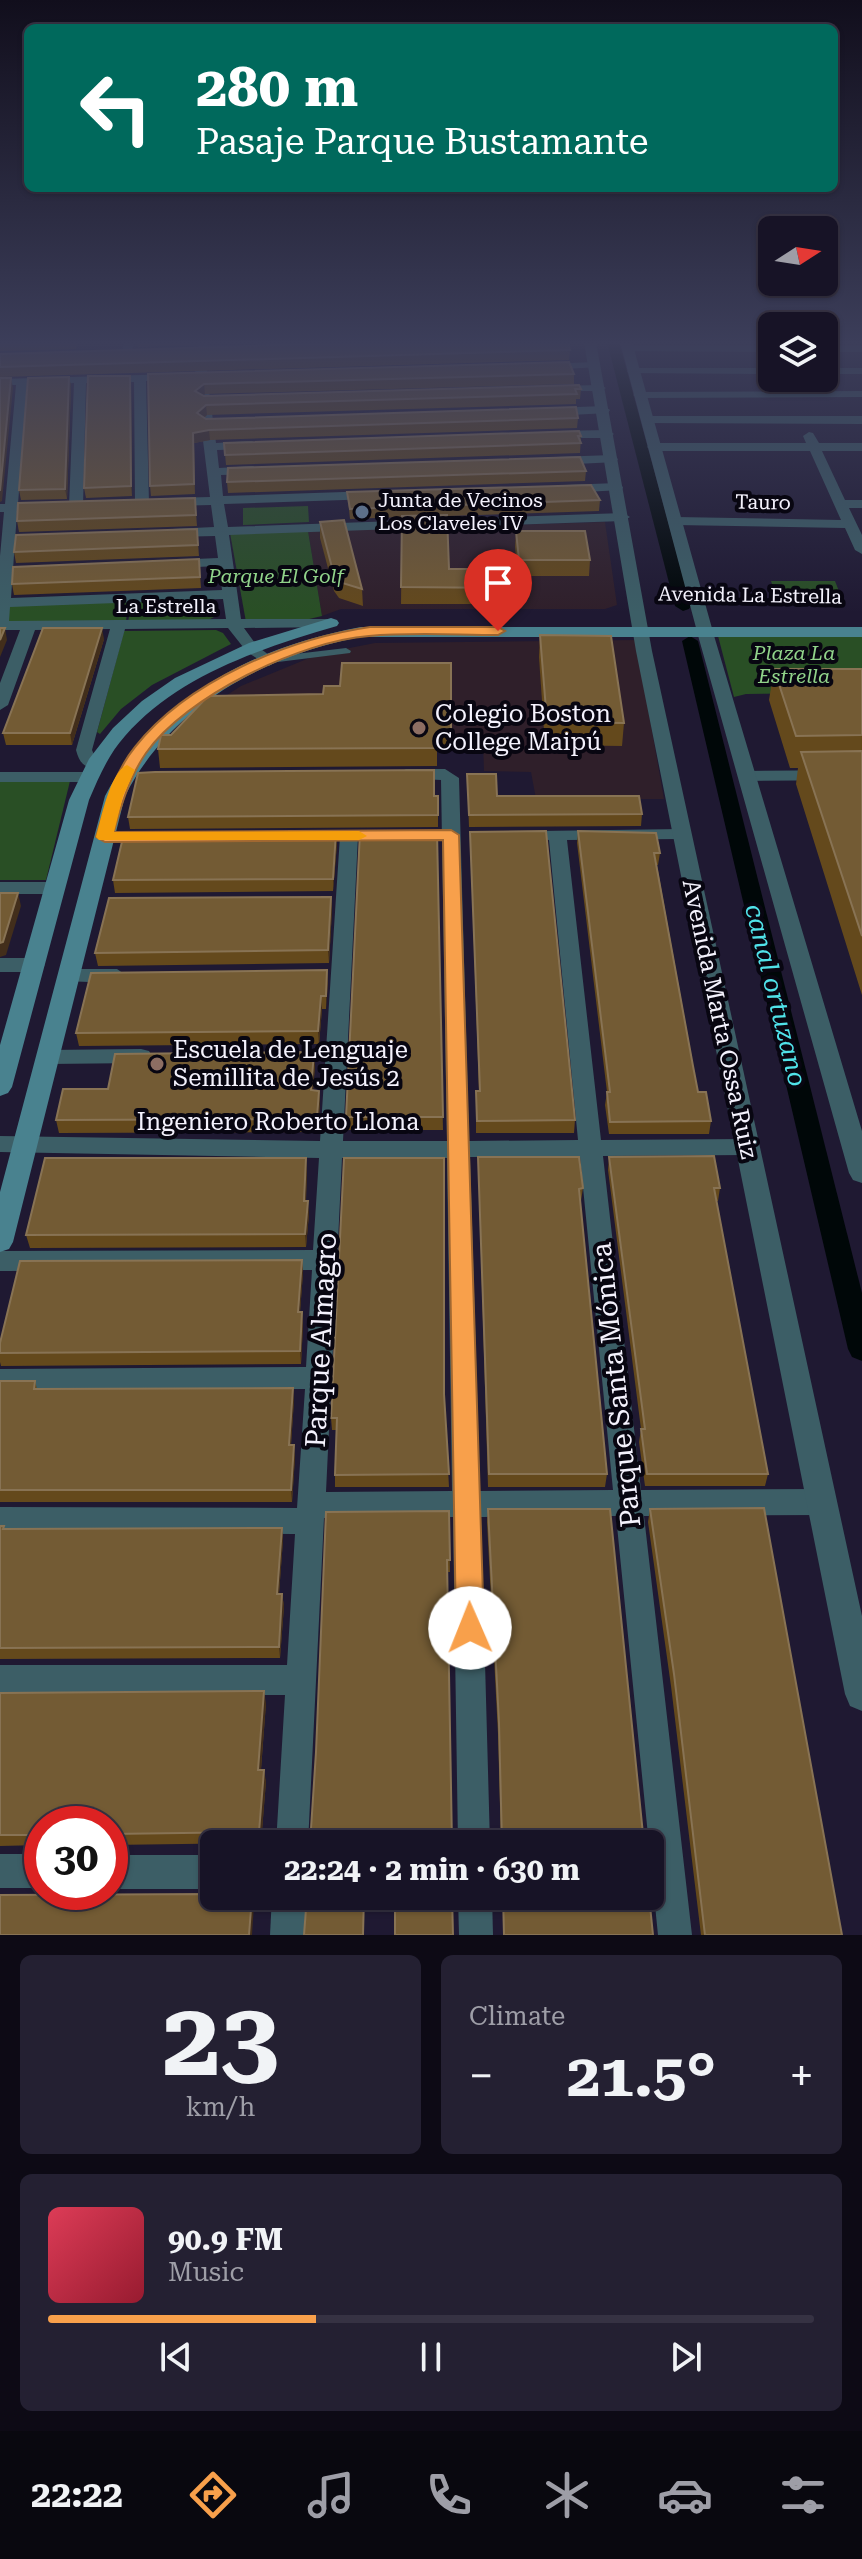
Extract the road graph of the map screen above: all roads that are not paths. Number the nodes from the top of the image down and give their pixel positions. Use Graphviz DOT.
graph roads {
  1 [pos="15,432"];
  2 [pos="81,432"];
  3 [pos="138,432"];
  4 [pos="211,432"];
  5 [pos="649,432"];
  6 [pos="807,432"];
  7 [pos="608,434"];
  8 [pos="542,436"];
  9 [pos="265,445"];
  10 [pos="210,447"];
  11 [pos="653,447"];
  12 [pos="814,447"];
  13 [pos="862,447"];
  14 [pos="612,459"];
  15 [pos="546,461"];
  16 [pos="269,470"];
  17 [pos="213,472"];
  18 [pos="617,487"];
  19 [pos="556,489"];
  20 [pos="386,495"];
  21 [pos="217,501"];
  22 [pos="841,504"];
  23 [pos="862,504"];
  24 [pos="5,508"];
  25 [pos="623,517"];
  26 [pos="676,521"];
  27 [pos="222,532"];
  28 [pos="162,534"];
  29 [pos="858,537"];
  30 [pos="225,562"];
  31 [pos="163,565"];
  32 [pos="21,570"];
  33 [pos="5,571"];
  34 [pos="230,594"];
  35 [pos="3,603"];
  36 [pos="862,619"];
  37 [pos="331,623"];
  38 [pos="640,623"];
  39 [pos="703,624"];
  40 [pos="1,626"];
  41 [pos="29,626"];
  42 [pos="118,626"];
  43 [pos="234,626"];
  44 [pos="862,632"];
  45 [pos="346,651"];
  46 [pos="261,655"];
  47 [pos="6,670"];
  48 [pos="0,705"];
  49 [pos="91,771"];
  50 [pos="395,774"];
  51 [pos="862,775"];
  52 [pos="747,776"];
  53 [pos="0,777"];
  54 [pos="681,834"];
  55 [pos="527,835"];
  56 [pos="557,835"];
  57 [pos="349,836"];
  58 [pos="0,888"];
  59 [pos="56,888"];
  60 [pos="0,965"];
  61 [pos="35,965"];
  62 [pos="136,975"];
  63 [pos="69,976"];
  64 [pos="6,1046"];
  65 [pos="166,1056"];
  66 [pos="48,1057"];
  67 [pos="0,1087"];
  68 [pos="0,1144"];
  69 [pos="25,1146"];
  70 [pos="747,1147"];
  71 [pos="591,1148"];
  72 [pos="459,1149"];
  73 [pos="332,1150"];
  74 [pos="860,1161"];
  75 [pos="0,1242"];
  76 [pos="326,1260"];
  77 [pos="0,1261"];
  78 [pos="318,1378"];
  79 [pos="0,1380"];
  80 [pos="822,1502"];
  81 [pos="629,1503"];
  82 [pos="468,1504"];
  83 [pos="311,1513"];
  84 [pos="0,1520"];
  85 [pos="0,1680"];
  86 [pos="301,1680"];
  87 [pos="862,1694"];
  88 [pos="293,1830"];
  89 [pos="474,1830"];
  90 [pos="0,1871"];
  91 [pos="24,1871"];
  92 [pos="128,1872"];
  93 [pos="200,1872"];
  94 [pos="288,1910"];
  95 [pos="475,1910"];
  96 [pos="287,1935"];
  97 [pos="476,1935"];
  98 [pos="675,1935"];
  1 -- 24 [label="street"];
  2 -- 24 [label="street"];
  3 -- 21 [label="street"];
  4 -- 10 [label="street"];
  5 -- 11 [label="street"];
  6 -- 12 [label="street"];
  7 -- 8 [label="street"];
  7 -- 14 [label="street, Avenida Marta Ossa Ruiz"];
  9 -- 10 [label="street"];
  10 -- 17 [label="street"];
  11 -- 12 [label="street"];
  11 -- 26 [label="street"];
  12 -- 13 [label="street"];
  12 -- 22 [label="street"];
  14 -- 15 [label="street"];
  14 -- 18 [label="street, Avenida Marta Ossa Ruiz"];
  16 -- 17 [label="street"];
  17 -- 21 [label="street"];
  18 -- 19 [label="street"];
  18 -- 25 [label="street, Avenida Marta Ossa Ruiz"];
  20 -- 21 [label="street"];
  21 -- 27 [label="street"];
  22 -- 23 [label="street"];
  22 -- 29 [label="street"];
  24 -- 33 [label="street"];
  25 -- 27 [label="street"];
  25 -- 38 [label="street, Avenida Marta Ossa Ruiz"];
  26 -- 29 [label="street, Tauro"];
  26 -- 39 [label="street"];
  27 -- 28 [label="street"];
  27 -- 30 [label="street"];
  30 -- 31 [label="street"];
  30 -- 34 [label="street"];
  32 -- 33 [label="street"];
  33 -- 35 [label="street"];
  34 -- 35 [label="street"];
  34 -- 43 [label="street"];
  35 -- 40 [label="street"];
  36 -- 39 [label="main road, Avenida La Estrella"];
  37 -- 38 [label="main road"];
  37 -- 43 [label="street, La Estrella"];
  37 -- 46 [label="main road"];
  38 -- 39 [label="main road, Avenida La Estrella"];
  38 -- 46 [label="main road"];
  38 -- 54 [label="street, Avenida Marta Ossa Ruiz"];
  39 -- 44 [label="main road, Avenida La Estrella"];
  39 -- 52 [label="street"];
  40 -- 41 [label="street, La Estrella"];
  41 -- 42 [label="street, La Estrella"];
  41 -- 47 [label="street"];
  42 -- 43 [label="street, La Estrella"];
  42 -- 49 [label="street"];
  43 -- 46 [label="street"];
  45 -- 46 [label="street"];
  46 -- 49 [label="main road"];
  46 -- 63 [label="main road"];
  47 -- 48 [label="street"];
  49 -- 53 [label="street"];
  49 -- 59 [label="main road"];
  50 -- 72 [label="street"];
  51 -- 52 [label="street"];
  52 -- 74 [label="street"];
  54 -- 56 [label="street"];
  54 -- 70 [label="street, Avenida Marta Ossa Ruiz"];
  55 -- 56 [label="street"];
  56 -- 71 [label="street, Parque Santa Mónica"];
  57 -- 73 [label="street, Parque Almagro"];
  58 -- 59 [label="street"];
  59 -- 61 [label="main road"];
  60 -- 61 [label="street"];
  61 -- 64 [label="main road"];
  62 -- 63 [label="street"];
  63 -- 66 [label="main road"];
  64 -- 67 [label="main road"];
  65 -- 66 [label="street"];
  66 -- 69 [label="main road"];
  68 -- 69 [label="street, Ingeniero Roberto Llona"];
  69 -- 73 [label="street, Ingeniero Roberto Llona"];
  69 -- 75 [label="main road"];
  70 -- 71 [label="street, Ingeniero Roberto Llona"];
  70 -- 80 [label="street, Avenida Marta Ossa Ruiz"];
  71 -- 72 [label="street, Ingeniero Roberto Llona"];
  71 -- 81 [label="street, Parque Santa Mónica"];
  72 -- 73 [label="street, Ingeniero Roberto Llona"];
  72 -- 82 [label="street"];
  73 -- 76 [label="street, Parque Almagro"];
  76 -- 77 [label="street"];
  76 -- 78 [label="street, Parque Almagro"];
  78 -- 79 [label="street"];
  78 -- 83 [label="street, Parque Almagro"];
  80 -- 81 [label="street"];
  80 -- 87 [label="street, Avenida Marta Ossa Ruiz"];
  81 -- 82 [label="street"];
  81 -- 98 [label="street, Parque Santa Mónica"];
  82 -- 83 [label="street"];
  82 -- 89 [label="street"];
  83 -- 84 [label="street"];
  83 -- 86 [label="street, Parque Almagro"];
  85 -- 86 [label="street"];
  86 -- 88 [label="street, Parque Almagro"];
  90 -- 91 [label="street"];
  92 -- 93 [label="street"];
  94 -- 96 [label="street"];
  95 -- 97 [label="street"];
}
